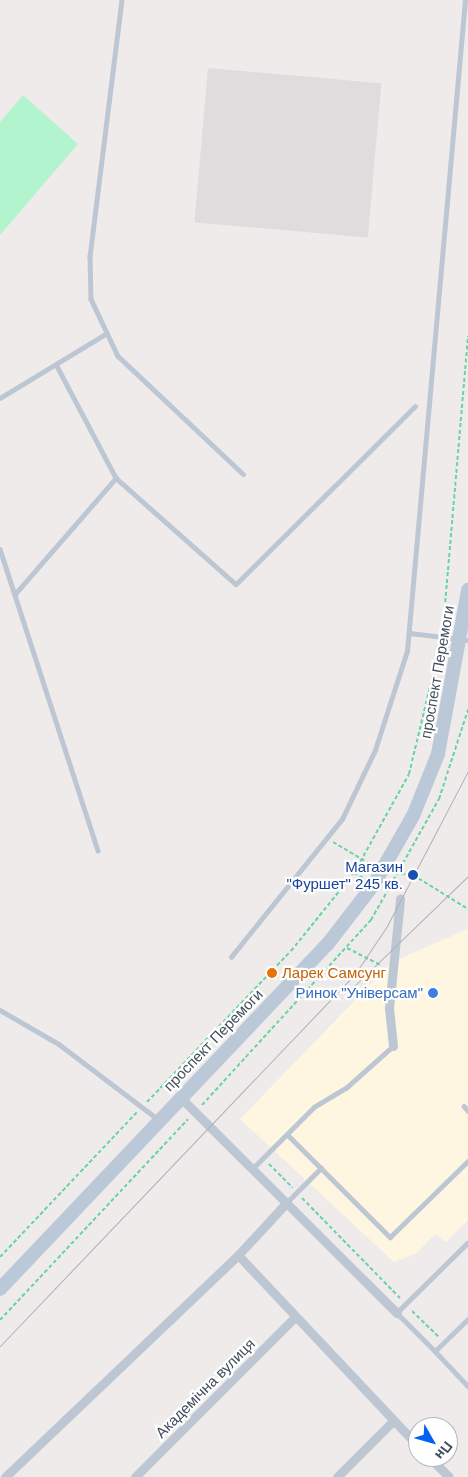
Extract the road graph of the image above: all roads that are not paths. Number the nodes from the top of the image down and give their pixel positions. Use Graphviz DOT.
graph roads {
  1 [pos="122,0"];
  2 [pos="465,0"];
  3 [pos="107,333"];
  4 [pos="57,366"];
  5 [pos="0,398"];
  6 [pos="415,406"];
  7 [pos="243,474"];
  8 [pos="116,478"];
  9 [pos="0,549"];
  10 [pos="468,590"];
  11 [pos="15,594"];
  12 [pos="410,633"];
  13 [pos="465,640"];
  14 [pos="98,850"];
  15 [pos="400,899"];
  16 [pos="231,956"];
  17 [pos="0,1010"];
  18 [pos="393,1046"];
  19 [pos="181,1098"];
  20 [pos="464,1106"];
  21 [pos="468,1111"];
  22 [pos="159,1120"];
  23 [pos="287,1134"];
  24 [pos="468,1161"];
  25 [pos="253,1168"];
  26 [pos="321,1168"];
  27 [pos="287,1202"];
  28 [pos="468,1243"];
  29 [pos="238,1255"];
  30 [pos="0,1289"];
  31 [pos="397,1313"];
  32 [pos="294,1318"];
  33 [pos="468,1319"];
  34 [pos="435,1351"];
  35 [pos="468,1386"];
  36 [pos="393,1421"];
  37 [pos="408,1436"];
  38 [pos="439,1467"];
  39 [pos="5,1477"];
  40 [pos="135,1477"];
  41 [pos="337,1477"];
  42 [pos="449,1477"];
  1 -- 3 [label="lane"];
  2 -- 12 [label="lane"];
  3 -- 4 [label="lane"];
  3 -- 7 [label="lane"];
  4 -- 5 [label="lane"];
  4 -- 8 [label="lane"];
  6 -- 8 [label="lane"];
  8 -- 11 [label="lane"];
  9 -- 11 [label="lane"];
  10 -- 13 [label="main road, проспект Перемоги"];
  11 -- 14 [label="lane"];
  12 -- 13 [label="lane"];
  12 -- 16 [label="lane"];
  13 -- 19 [label="main road, проспект Перемоги"];
  15 -- 18 [label="street"];
  17 -- 22 [label="lane"];
  18 -- 23 [label="lane"];
  19 -- 22 [label="main road, проспект Перемоги"];
  19 -- 25 [label="street"];
  20 -- 21 [label="lane"];
  22 -- 30 [label="main road, проспект Перемоги"];
  23 -- 25 [label="lane"];
  23 -- 26 [label="lane"];
  24 -- 26 [label="lane"];
  25 -- 27 [label="street"];
  26 -- 27 [label="lane"];
  27 -- 29 [label="street"];
  27 -- 31 [label="street"];
  28 -- 31 [label="lane"];
  29 -- 32 [label="street"];
  29 -- 39 [label="street"];
  31 -- 34 [label="lane"];
  32 -- 36 [label="street"];
  32 -- 40 [label="street, Академічна вулиця"];
  33 -- 34 [label="lane"];
  34 -- 35 [label="lane"];
  36 -- 37 [label="street"];
  36 -- 41 [label="street"];
  38 -- 42 [label="street"];
}
